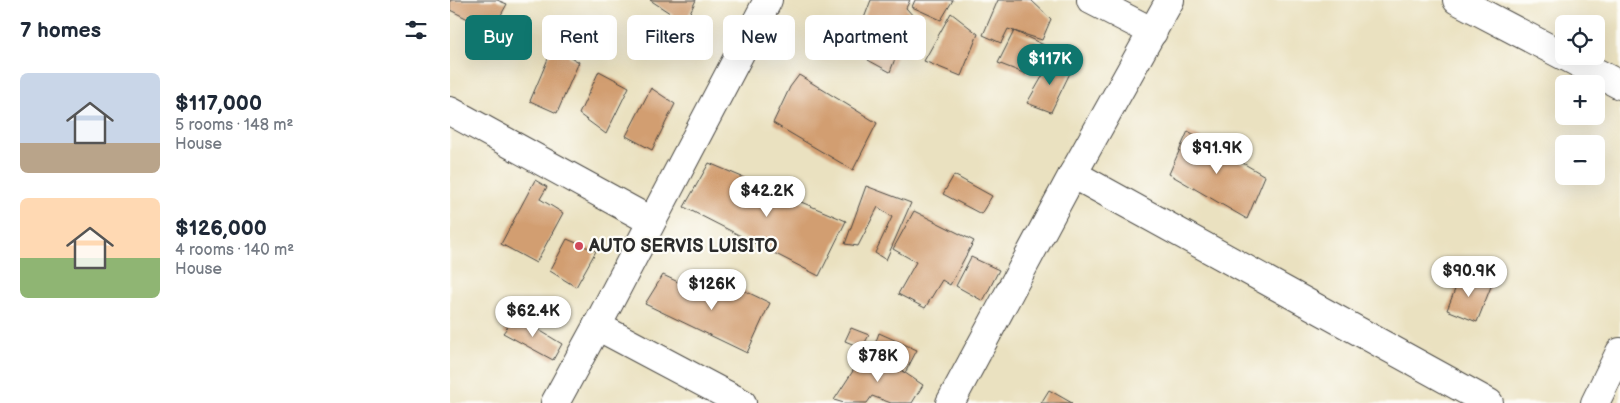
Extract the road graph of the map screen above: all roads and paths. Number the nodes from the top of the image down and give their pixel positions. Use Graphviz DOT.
graph roads {
  1 [pos="768,0"];
  2 [pos="1091,0"];
  3 [pos="1170,0"];
  4 [pos="1457,0"];
  5 [pos="1153,32"];
  6 [pos="1555,51"];
  7 [pos="1581,65"];
  8 [pos="1620,85"];
  9 [pos="450,111"];
  10 [pos="1073,174"];
  11 [pos="652,221"];
  12 [pos="597,326"];
  13 [pos="1620,352"];
  14 [pos="555,403"];
  15 [pos="742,403"];
  16 [pos="950,403"];
  17 [pos="1489,403"];
  18 [pos="1594,403"];
  1 -- 11 [label="street"];
  2 -- 5 [label="street"];
  3 -- 5 [label="street"];
  4 -- 6 [label="street"];
  5 -- 10 [label="street"];
  7 -- 8 [label="street"];
  9 -- 11 [label="street"];
  10 -- 16 [label="street"];
  10 -- 17 [label="street"];
  11 -- 12 [label="street"];
  12 -- 14 [label="street"];
  12 -- 15 [label="street"];
  13 -- 18 [label="street"];
}
